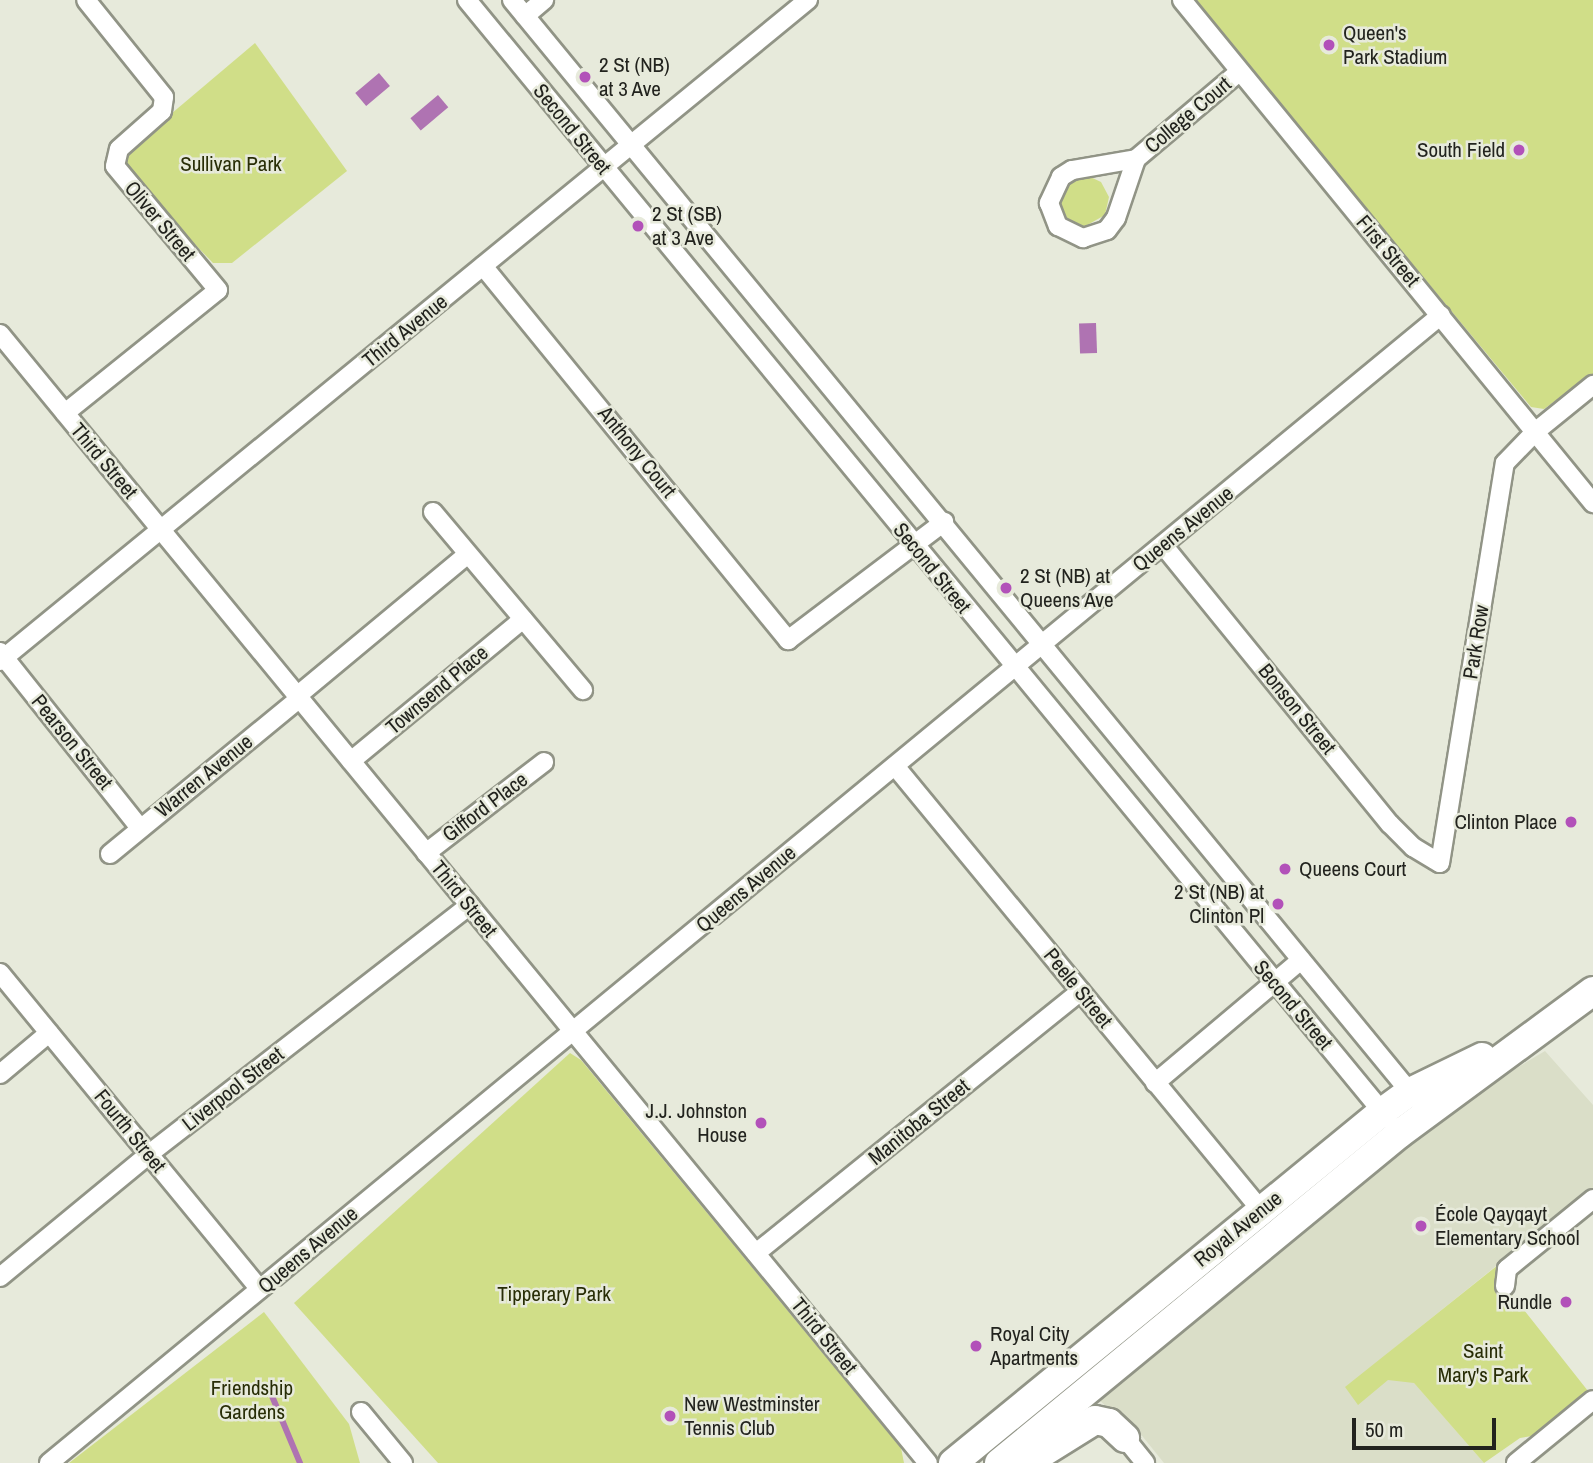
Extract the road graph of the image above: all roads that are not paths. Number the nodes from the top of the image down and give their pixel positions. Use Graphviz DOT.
graph roads {
  1 [pos="86,0"];
  2 [pos="467,0"];
  3 [pos="512,0"];
  4 [pos="544,0"];
  5 [pos="808,0"];
  6 [pos="1182,0"];
  7 [pos="525,16"];
  8 [pos="1240,72"];
  9 [pos="632,146"];
  10 [pos="1136,159"];
  11 [pos="604,169"];
  12 [pos="484,266"];
  13 [pos="1441,315"];
  14 [pos="0,334"];
  15 [pos="1593,385"];
  16 [pos="65,413"];
  17 [pos="1535,432"];
  18 [pos="1593,503"];
  19 [pos="433,512"];
  20 [pos="944,522"];
  21 [pos="161,531"];
  22 [pos="913,545"];
  23 [pos="1163,545"];
  24 [pos="468,554"];
  25 [pos="523,619"];
  26 [pos="1041,645"];
  27 [pos="1,657"];
  28 [pos="1014,668"];
  29 [pos="583,690"];
  30 [pos="298,697"];
  31 [pos="351,761"];
  32 [pos="544,762"];
  33 [pos="895,766"];
  34 [pos="140,828"];
  35 [pos="426,853"];
  36 [pos="110,854"];
  37 [pos="1440,863"];
  38 [pos="470,905"];
  39 [pos="1301,960"];
  40 [pos="0,973"];
  41 [pos="1275,984"];
  42 [pos="1081,991"];
  43 [pos="1593,991"];
  44 [pos="49,1033"];
  45 [pos="571,1033"];
  46 [pos="0,1074"];
  47 [pos="1155,1083"];
  48 [pos="1418,1102"];
  49 [pos="1382,1112"];
  50 [pos="1399,1134"];
  51 [pos="149,1154"];
  52 [pos="1593,1199"];
  53 [pos="1261,1210"];
  54 [pos="756,1252"];
  55 [pos="0,1277"];
  56 [pos="1505,1286"];
  57 [pos="260,1289"];
  58 [pos="1593,1400"];
  59 [pos="361,1412"];
  60 [pos="1125,1438"];
  61 [pos="49,1463"];
  62 [pos="403,1463"];
  63 [pos="928,1463"];
  64 [pos="953,1463"];
  65 [pos="999,1463"];
  66 [pos="1026,1463"];
  67 [pos="1145,1463"];
  68 [pos="1516,1463"];
  1 -- 16 [label="street, Oliver Street"];
  2 -- 11 [label="street, Second Street"];
  3 -- 7 [label="street, Second Street"];
  4 -- 7 [label="street"];
  5 -- 9 [label="street, Third Avenue"];
  6 -- 8 [label="street, First Street"];
  7 -- 9 [label="street, Second Street"];
  8 -- 10 [label="street, College Court"];
  8 -- 13 [label="street, First Street"];
  9 -- 11 [label="street, Third Avenue"];
  9 -- 20 [label="street, Second Street"];
  10 -- 10 [label="street, College Court"];
  11 -- 12 [label="street, Third Avenue"];
  11 -- 22 [label="street, Second Street"];
  12 -- 21 [label="street, Third Avenue"];
  12 -- 22 [label="street, Anthony Court"];
  13 -- 17 [label="street, First Street"];
  13 -- 23 [label="street, Queens Avenue"];
  14 -- 16 [label="street, Third Street"];
  15 -- 17 [label="street, Park Row"];
  16 -- 21 [label="street, Third Street"];
  17 -- 18 [label="street, First Street"];
  17 -- 37 [label="street, Park Row"];
  19 -- 24 [label="street"];
  20 -- 22 [label="street"];
  20 -- 26 [label="street, Second Street"];
  21 -- 27 [label="street, Third Avenue"];
  21 -- 30 [label="street, Third Street"];
  22 -- 28 [label="street, Second Street"];
  23 -- 26 [label="street, Queens Avenue"];
  23 -- 37 [label="street, Bonson Street"];
  24 -- 25 [label="street"];
  24 -- 30 [label="street"];
  25 -- 29 [label="street"];
  25 -- 31 [label="street, Townsend Place"];
  26 -- 28 [label="street, Queens Avenue"];
  26 -- 39 [label="street, Second Street"];
  27 -- 34 [label="street, Pearson Street"];
  28 -- 33 [label="street, Queens Avenue"];
  28 -- 41 [label="street, Second Street"];
  30 -- 31 [label="street, Third Street"];
  30 -- 34 [label="street, Warren Avenue"];
  31 -- 35 [label="street, Third Street"];
  32 -- 35 [label="street, Gifford Place"];
  33 -- 42 [label="street, Peele Street"];
  33 -- 45 [label="street, Queens Avenue"];
  34 -- 36 [label="street, Warren Avenue"];
  35 -- 38 [label="street, Third Street"];
  38 -- 45 [label="street, Third Street"];
  38 -- 51 [label="street, Liverpool Street"];
  39 -- 41 [label="street"];
  39 -- 48 [label="street, Second Street"];
  40 -- 44 [label="street, Fourth Street"];
  41 -- 47 [label="street"];
  41 -- 49 [label="street, Second Street"];
  42 -- 47 [label="street, Peele Street"];
  42 -- 54 [label="street, Manitoba Street"];
  43 -- 48 [label="main road, Royal Avenue"];
  44 -- 46 [label="street"];
  44 -- 51 [label="street, Fourth Street"];
  45 -- 54 [label="street, Third Street"];
  45 -- 57 [label="street, Queens Avenue"];
  47 -- 53 [label="street, Peele Street"];
  48 -- 49 [label="main road, Royal Avenue"];
  48 -- 50 [label="main road, Royal Avenue"];
  49 -- 50 [label="street, Second Street"];
  49 -- 53 [label="main road, Royal Avenue"];
  50 -- 65 [label="main road, Royal Avenue"];
  51 -- 55 [label="street, Liverpool Street"];
  51 -- 57 [label="street, Fourth Street"];
  52 -- 56 [label="street"];
  53 -- 64 [label="main road, Royal Avenue"];
  54 -- 63 [label="street, Third Street"];
  57 -- 61 [label="street, Queens Avenue"];
  58 -- 68 [label="street"];
  59 -- 62 [label="street"];
  60 -- 66 [label="main road"];
  60 -- 67 [label="street"];
}
